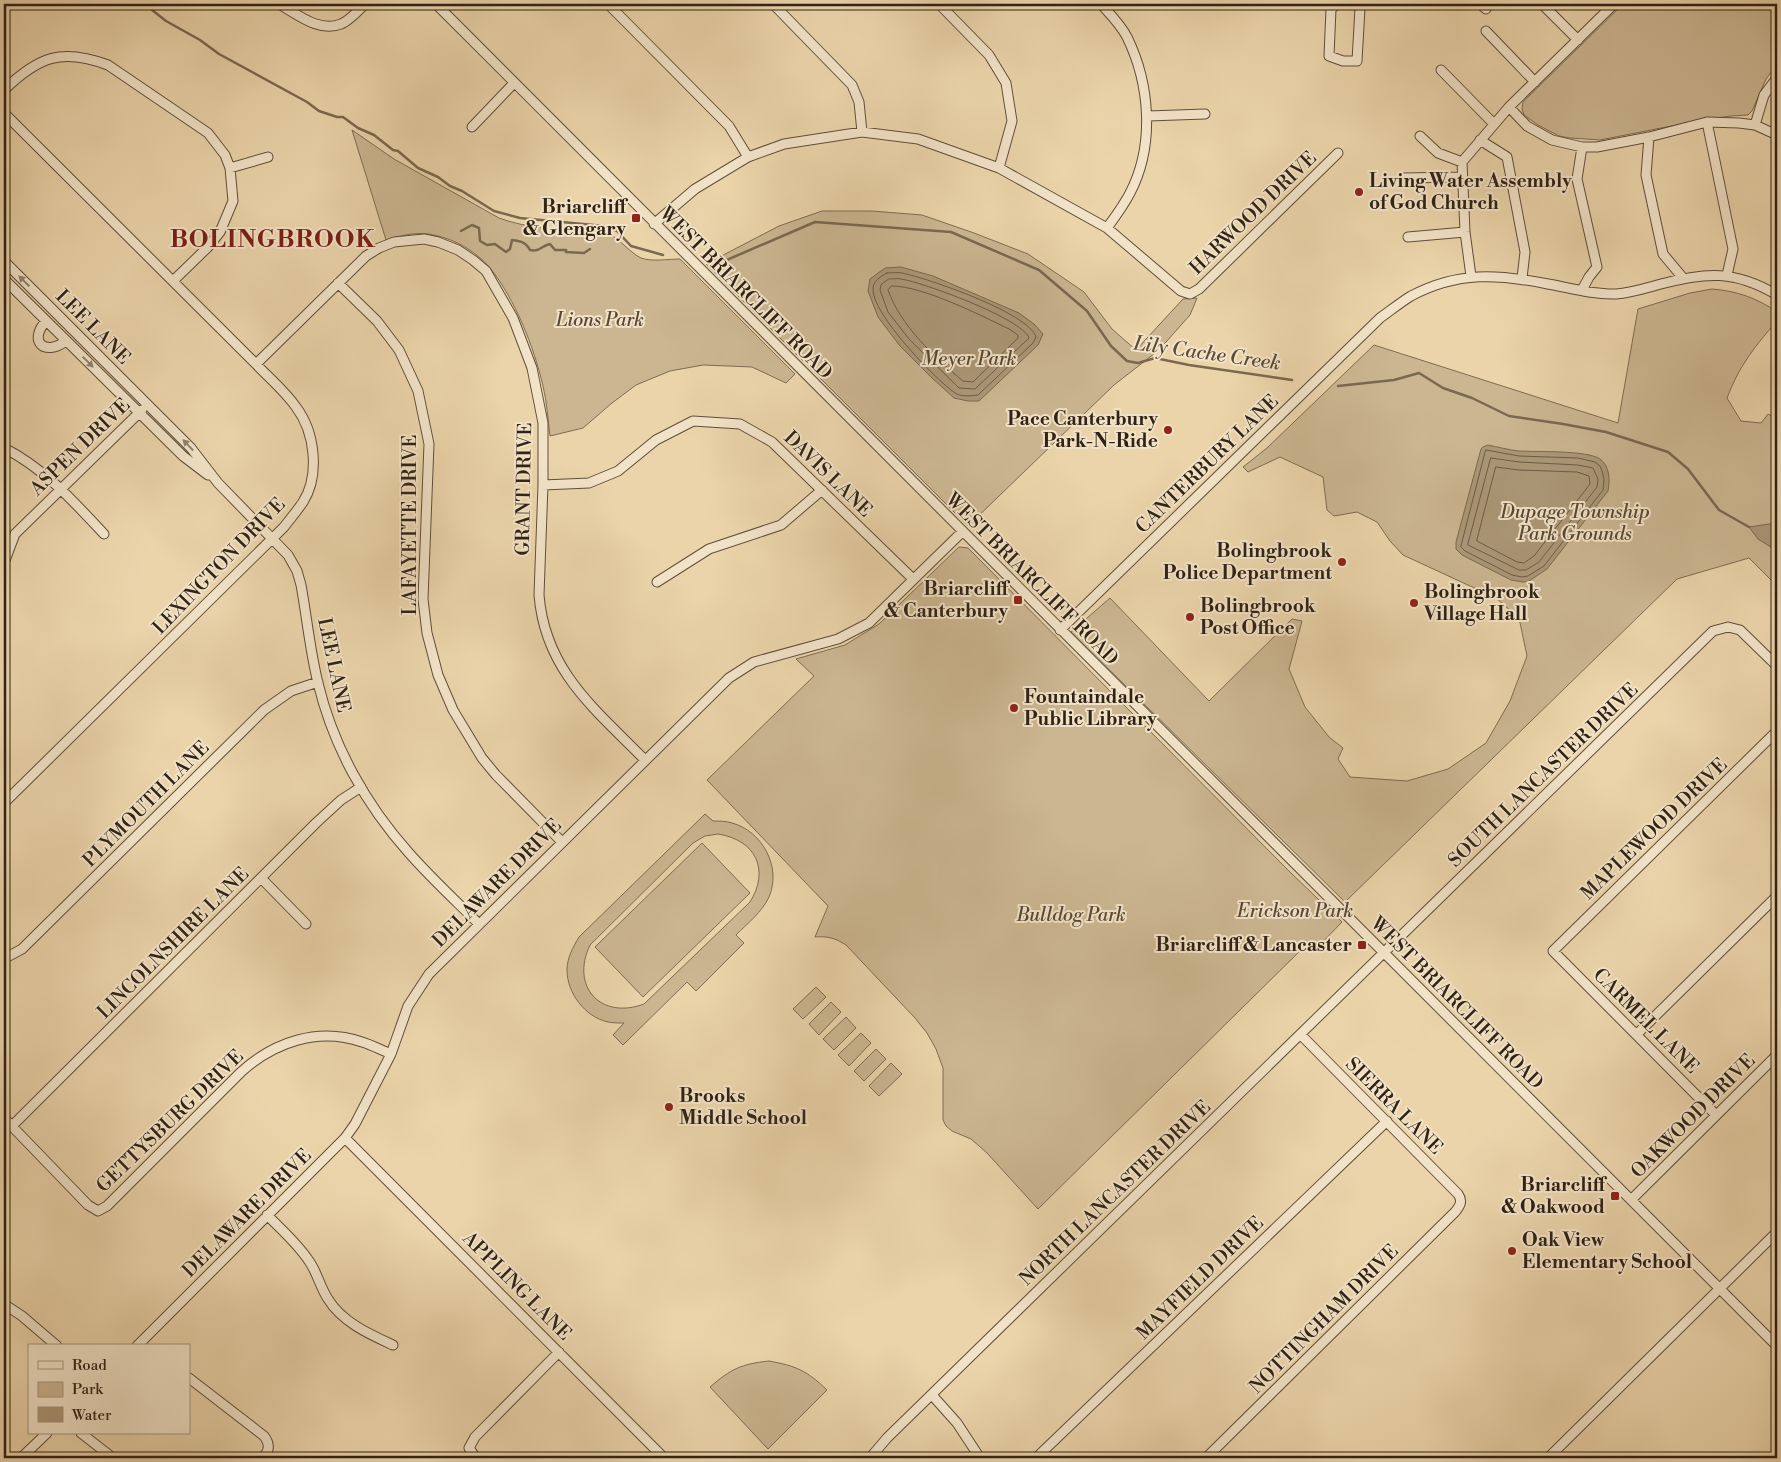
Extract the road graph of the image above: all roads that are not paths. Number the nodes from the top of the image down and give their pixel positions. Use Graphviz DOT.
graph roads {
  1 [pos="279,4"];
  2 [pos="365,4"];
  3 [pos="436,4"];
  4 [pos="608,4"];
  5 [pos="773,4"];
  6 [pos="939,4"];
  7 [pos="1101,4"];
  8 [pos="1337,4"];
  9 [pos="1355,4"];
  10 [pos="1542,4"];
  11 [pos="1614,4"];
  12 [pos="1486,31"];
  13 [pos="1578,40"];
  14 [pos="1442,70"];
  15 [pos="1777,78"];
  16 [pos="1535,82"];
  17 [pos="514,83"];
  18 [pos="4,90"];
  19 [pos="1508,107"];
  20 [pos="4,112"];
  21 [pos="1204,114"];
  22 [pos="1148,116"];
  23 [pos="1707,122"];
  24 [pos="1494,124"];
  25 [pos="1755,125"];
  26 [pos="472,126"];
  27 [pos="862,132"];
  28 [pos="1777,135"];
  29 [pos="1420,136"];
  30 [pos="1649,137"];
  31 [pos="1480,140"];
  32 [pos="1582,146"];
  33 [pos="1338,153"];
  34 [pos="268,157"];
  35 [pos="748,157"];
  36 [pos="1462,162"];
  37 [pos="230,168"];
  38 [pos="999,168"];
  39 [pos="1462,177"];
  40 [pos="1403,178"];
  41 [pos="654,224"];
  42 [pos="1107,228"];
  43 [pos="1465,232"];
  44 [pos="1408,237"];
  45 [pos="4,261"];
  46 [pos="1727,275"];
  47 [pos="1471,276"];
  48 [pos="1522,278"];
  49 [pos="1683,278"];
  50 [pos="4,279"];
  51 [pos="173,281"];
  52 [pos="338,283"];
  53 [pos="1582,290"];
  54 [pos="1777,295"];
  55 [pos="46,320"];
  56 [pos="66,341"];
  57 [pos="256,364"];
  58 [pos="147,404"];
  59 [pos="139,413"];
  60 [pos="4,448"];
  61 [pos="218,483"];
  62 [pos="544,485"];
  63 [pos="62,489"];
  64 [pos="822,490"];
  65 [pos="962,532"];
  66 [pos="104,534"];
  67 [pos="273,538"];
  68 [pos="4,563"];
  69 [pos="912,579"];
  70 [pos="657,582"];
  71 [pos="1060,630"];
  72 [pos="1777,666"];
  73 [pos="318,682"];
  74 [pos="1777,731"];
  75 [pos="645,760"];
  76 [pos="361,787"];
  77 [pos="4,803"];
  78 [pos="562,842"];
  79 [pos="261,878"];
  80 [pos="1777,896"];
  81 [pos="306,924"];
  82 [pos="479,924"];
  83 [pos="1552,951"];
  84 [pos="4,953"];
  85 [pos="1384,953"];
  86 [pos="1637,1034"];
  87 [pos="1300,1035"];
  88 [pos="391,1054"];
  89 [pos="1777,1055"];
  90 [pos="1716,1115"];
  91 [pos="4,1118"];
  92 [pos="1387,1120"];
  93 [pos="12,1126"];
  94 [pos="346,1138"];
  95 [pos="1631,1200"];
  96 [pos="1461,1201"];
  97 [pos="267,1216"];
  98 [pos="1777,1232"];
  99 [pos="1719,1289"];
  100 [pos="4,1304"];
  101 [pos="55,1344"];
  102 [pos="141,1344"];
  103 [pos="392,1345"];
  104 [pos="1777,1346"];
  105 [pos="560,1352"];
  106 [pos="190,1379"];
  107 [pos="932,1395"];
  108 [pos="46,1434"];
  109 [pos="82,1434"];
  110 [pos="21,1458"];
  111 [pos="113,1458"];
  112 [pos="262,1458"];
  113 [pos="476,1458"];
  114 [pos="664,1458"];
  115 [pos="870,1458"];
  116 [pos="980,1458"];
  117 [pos="1036,1458"];
  118 [pos="1206,1458"];
  119 [pos="1548,1458"];
  1 -- 2 [label="street"];
  3 -- 17 [label="street, WEST BRIARCLIFF ROAD"];
  4 -- 35 [label="street"];
  5 -- 27 [label="street"];
  6 -- 38 [label="street"];
  7 -- 22 [label="street"];
  8 -- 9 [label="street"];
  10 -- 13 [label="street"];
  11 -- 13 [label="street"];
  12 -- 16 [label="street"];
  13 -- 16 [label="street"];
  14 -- 24 [label="street"];
  15 -- 25 [label="street"];
  16 -- 19 [label="street"];
  17 -- 26 [label="street"];
  17 -- 41 [label="street, WEST BRIARCLIFF ROAD"];
  18 -- 37 [label="street"];
  19 -- 24 [label="street"];
  19 -- 32 [label="street"];
  20 -- 51 [label="street, LEXINGTON DRIVE"];
  21 -- 22 [label="street"];
  22 -- 42 [label="street"];
  23 -- 25 [label="street"];
  23 -- 30 [label="street"];
  23 -- 46 [label="street"];
  24 -- 31 [label="street"];
  25 -- 28 [label="street"];
  27 -- 35 [label="street"];
  27 -- 38 [label="street"];
  29 -- 36 [label="street"];
  30 -- 32 [label="street"];
  30 -- 49 [label="street"];
  31 -- 36 [label="street"];
  31 -- 48 [label="street"];
  32 -- 53 [label="street"];
  33 -- 42 [label="street, HARWOOD DRIVE"];
  34 -- 37 [label="street"];
  35 -- 41 [label="street"];
  36 -- 39 [label="street"];
  37 -- 51 [label="street"];
  38 -- 42 [label="street"];
  39 -- 40 [label="street"];
  39 -- 43 [label="street"];
  41 -- 65 [label="street, WEST BRIARCLIFF ROAD"];
  43 -- 44 [label="street"];
  43 -- 47 [label="street"];
  58 -- 45 [label="street, LEE LANE, one-way"];
  46 -- 49 [label="street, CANTERBURY LANE"];
  46 -- 54 [label="street, CANTERBURY LANE"];
  47 -- 48 [label="street, CANTERBURY LANE"];
  47 -- 71 [label="street, CANTERBURY LANE"];
  48 -- 53 [label="street, CANTERBURY LANE"];
  49 -- 53 [label="street, CANTERBURY LANE"];
  50 -- 55 [label="street, LEE LANE"];
  51 -- 57 [label="street, LEXINGTON DRIVE"];
  52 -- 57 [label="street, GRANT DRIVE"];
  52 -- 62 [label="street, GRANT DRIVE"];
  52 -- 78 [label="street, LAFAYETTE DRIVE"];
  55 -- 56 [label="street, LEE LANE"];
  55 -- 56 [label="street, LEE LANE"];
  56 -- 59 [label="street, LEE LANE, one-way"];
  57 -- 67 [label="street, LEXINGTON DRIVE"];
  58 -- 59 [label="street, ASPEN DRIVE"];
  61 -- 58 [label="street, LEE LANE, one-way"];
  59 -- 61 [label="street, LEE LANE"];
  59 -- 63 [label="street, ASPEN DRIVE"];
  60 -- 63 [label="street"];
  61 -- 67 [label="street, LEE LANE"];
  62 -- 64 [label="street, DAVIS LANE"];
  62 -- 75 [label="street, GRANT DRIVE"];
  63 -- 66 [label="street"];
  63 -- 68 [label="street, ASPEN DRIVE"];
  64 -- 69 [label="street, DAVIS LANE"];
  64 -- 70 [label="street"];
  65 -- 69 [label="street, DELAWARE DRIVE"];
  65 -- 71 [label="street, WEST BRIARCLIFF ROAD"];
  67 -- 73 [label="street, LEE LANE"];
  67 -- 77 [label="street, LEXINGTON DRIVE"];
  69 -- 75 [label="street, DELAWARE DRIVE"];
  71 -- 85 [label="street, WEST BRIARCLIFF ROAD"];
  72 -- 85 [label="street, SOUTH LANCASTER DRIVE"];
  73 -- 76 [label="street, LEE LANE"];
  73 -- 84 [label="street, PLYMOUTH LANE"];
  74 -- 83 [label="street, MAPLEWOOD DRIVE"];
  75 -- 78 [label="street, DELAWARE DRIVE"];
  76 -- 79 [label="street, LINCOLNSHIRE LANE"];
  76 -- 82 [label="street, LEE LANE"];
  78 -- 82 [label="street, DELAWARE DRIVE"];
  79 -- 81 [label="street"];
  79 -- 93 [label="street, LINCOLNSHIRE LANE"];
  80 -- 86 [label="street"];
  82 -- 88 [label="street, DELAWARE DRIVE"];
  83 -- 86 [label="street, CARMEL LANE"];
  85 -- 87 [label="street, NORTH LANCASTER DRIVE"];
  85 -- 95 [label="street, WEST BRIARCLIFF ROAD"];
  86 -- 90 [label="street, CARMEL LANE"];
  87 -- 92 [label="street, SIERRA LANE"];
  87 -- 107 [label="street, NORTH LANCASTER DRIVE"];
  88 -- 93 [label="street, GETTYSBURG DRIVE"];
  88 -- 94 [label="street, DELAWARE DRIVE"];
  89 -- 90 [label="street, OAKWOOD DRIVE"];
  90 -- 95 [label="street, OAKWOOD DRIVE"];
  91 -- 93 [label="street, GETTYSBURG DRIVE"];
  92 -- 96 [label="street, SIERRA LANE"];
  92 -- 117 [label="street, MAYFIELD DRIVE"];
  94 -- 97 [label="street, DELAWARE DRIVE"];
  94 -- 105 [label="street, APPLING LANE"];
  95 -- 99 [label="street, WEST BRIARCLIFF ROAD"];
  96 -- 118 [label="street, NOTTINGHAM DRIVE"];
  97 -- 102 [label="street, DELAWARE DRIVE"];
  97 -- 103 [label="street"];
  98 -- 99 [label="street"];
  99 -- 104 [label="street, WEST BRIARCLIFF ROAD"];
  99 -- 119 [label="street"];
  100 -- 101 [label="street"];
  105 -- 113 [label="street"];
  105 -- 114 [label="street, APPLING LANE"];
  106 -- 112 [label="street"];
  107 -- 115 [label="street, NORTH LANCASTER DRIVE"];
  107 -- 116 [label="street"];
  108 -- 110 [label="street"];
  109 -- 111 [label="street"];
}
